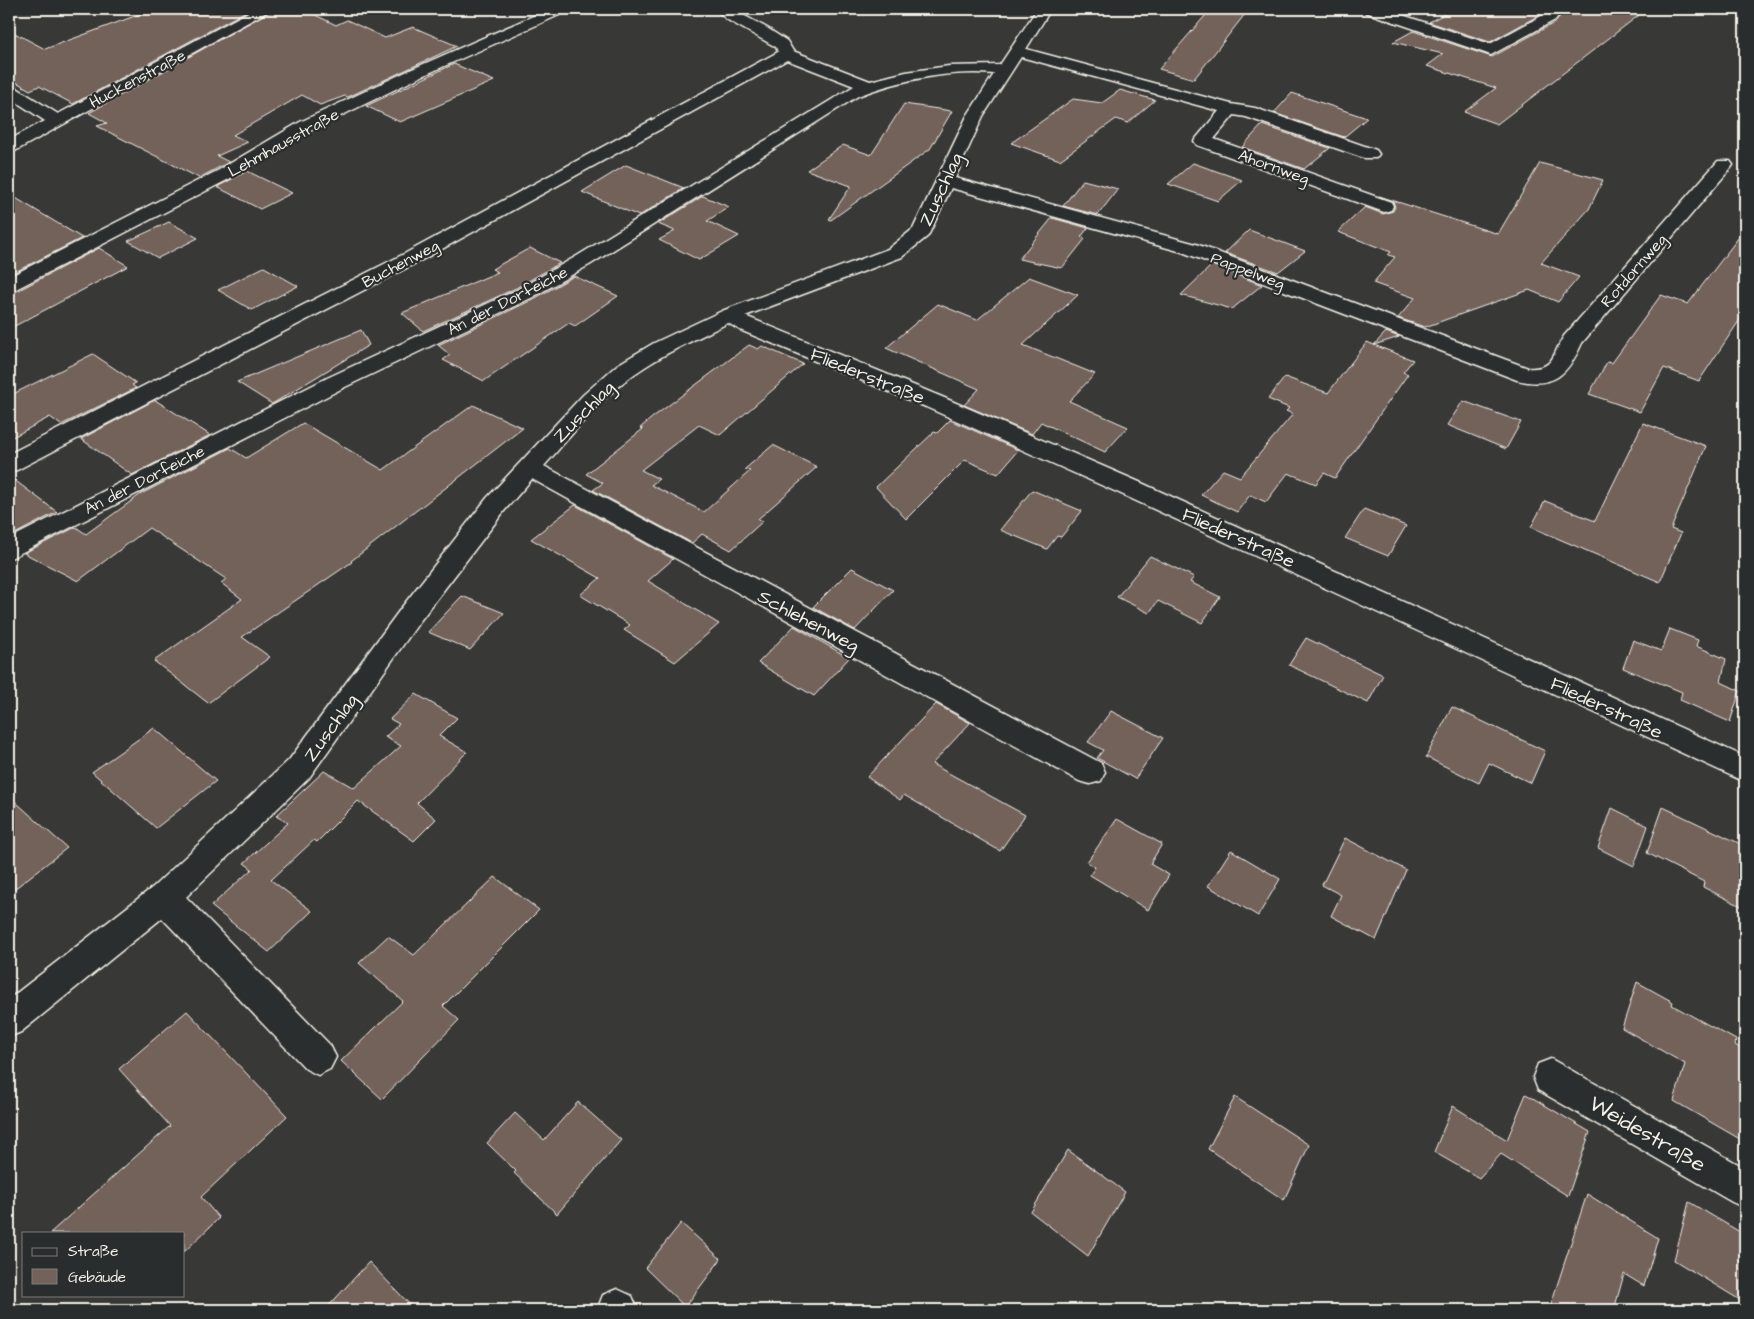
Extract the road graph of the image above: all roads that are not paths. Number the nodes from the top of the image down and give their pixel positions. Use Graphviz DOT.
graph roads {
  1 [pos="265,9"];
  2 [pos="561,9"];
  3 [pos="723,9"];
  4 [pos="1044,9"];
  5 [pos="1370,9"];
  6 [pos="1553,9"];
  7 [pos="787,54"];
  8 [pos="1010,60"];
  9 [pos="868,86"];
  10 [pos="9,90"];
  11 [pos="1230,109"];
  12 [pos="57,120"];
  13 [pos="9,147"];
  14 [pos="1370,154"];
  15 [pos="1724,164"];
  16 [pos="944,180"];
  17 [pos="1384,206"];
  18 [pos="9,284"];
  19 [pos="729,315"];
  20 [pos="1545,376"];
  21 [pos="9,464"];
  22 [pos="528,467"];
  23 [pos="9,550"];
  24 [pos="1745,770"];
  25 [pos="1090,772"];
  26 [pos="164,897"];
  27 [pos="9,1020"];
  28 [pos="318,1057"];
  29 [pos="1551,1077"];
  30 [pos="1745,1189"];
  1 -- 12 [label="street, Huckenstraße"];
  2 -- 18 [label="street, Lehmhausstraße"];
  3 -- 7 [label="street"];
  4 -- 8 [label="street, Zuschlag"];
  5 -- 6 [label="street"];
  7 -- 9 [label="street"];
  7 -- 21 [label="street, Buchenweg"];
  8 -- 9 [label="street, An der Dorfeiche"];
  8 -- 11 [label="street"];
  8 -- 16 [label="street, Zuschlag"];
  9 -- 23 [label="street, An der Dorfeiche"];
  10 -- 12 [label="street"];
  11 -- 14 [label="street"];
  11 -- 17 [label="street, Ahornweg"];
  12 -- 13 [label="street, Huckenstraße"];
  15 -- 20 [label="street, Rotdornweg"];
  16 -- 19 [label="street, Zuschlag"];
  16 -- 20 [label="street, Pappelweg"];
  19 -- 22 [label="street, Zuschlag"];
  19 -- 24 [label="street, Fliederstraße"];
  22 -- 25 [label="street, Schlehenweg"];
  22 -- 26 [label="street, Zuschlag"];
  26 -- 27 [label="street, Zuschlag"];
  26 -- 28 [label="street"];
  29 -- 30 [label="street, Weidestraße"];
}
